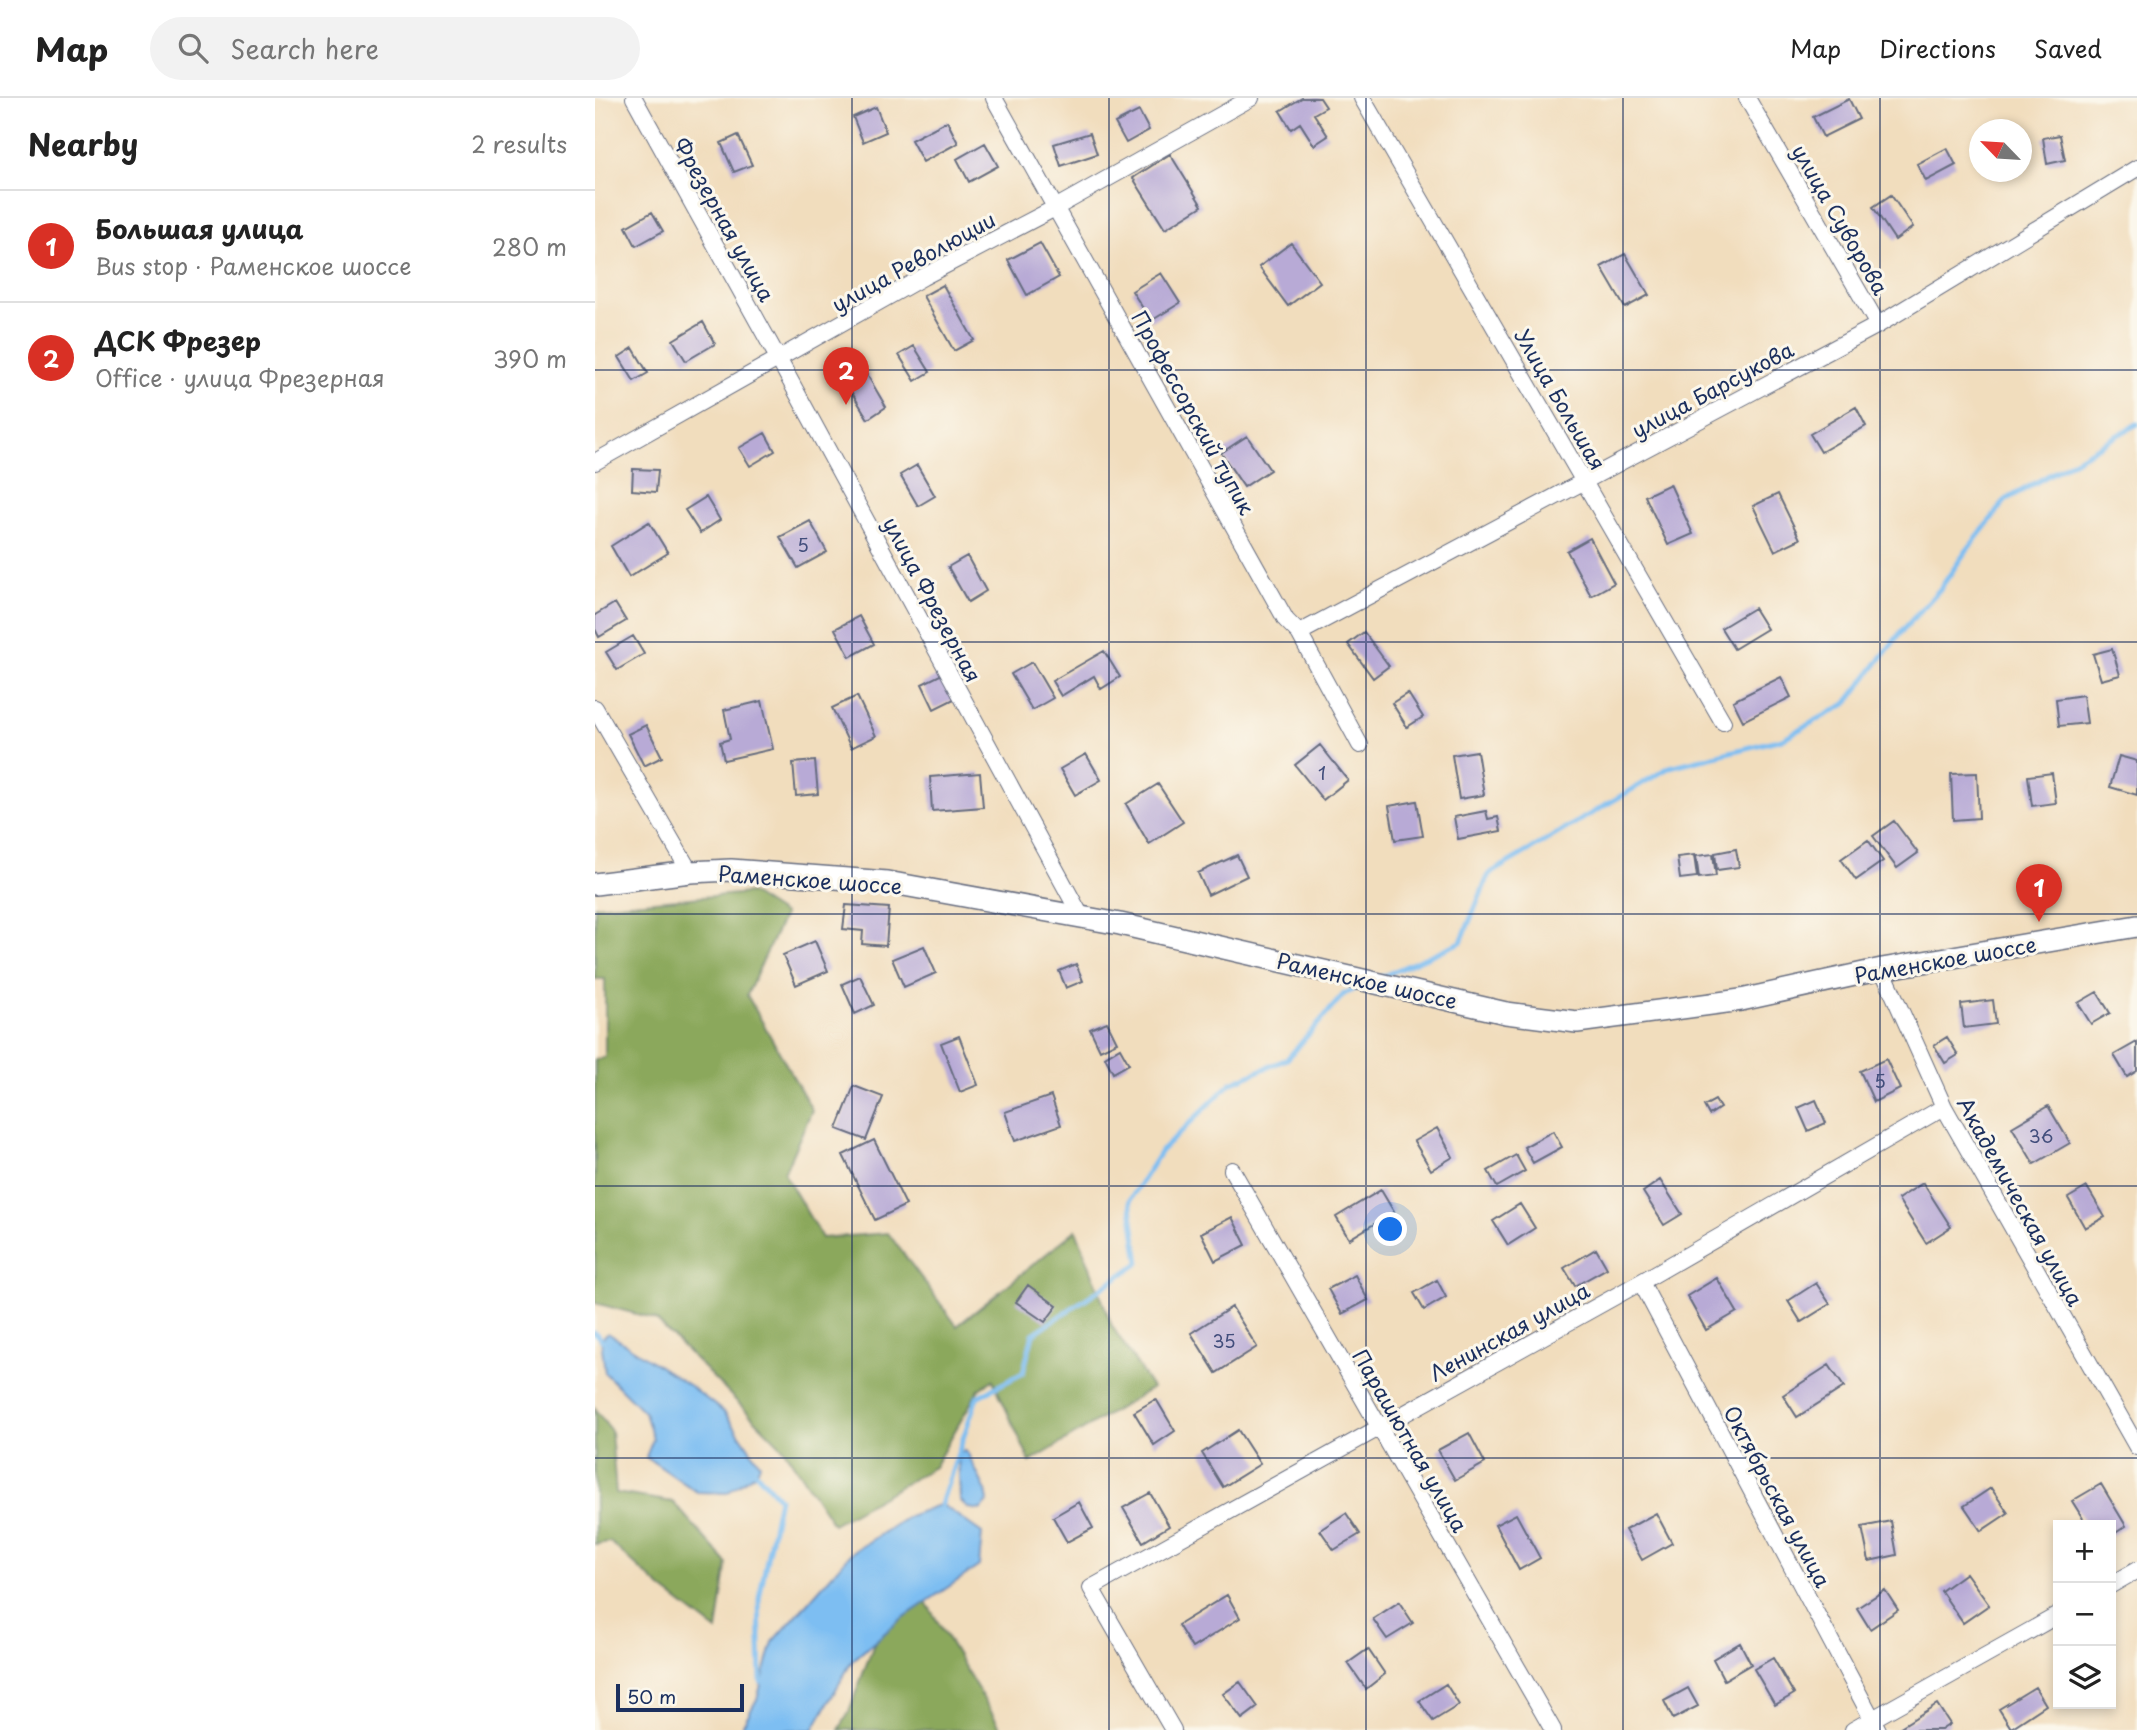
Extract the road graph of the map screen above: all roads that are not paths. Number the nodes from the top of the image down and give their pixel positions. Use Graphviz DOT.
graph roads {
  1 [pos="634,98"];
  2 [pos="994,98"];
  3 [pos="1251,98"];
  4 [pos="1362,98"];
  5 [pos="1747,98"];
  6 [pos="2137,168"];
  7 [pos="1055,208"];
  8 [pos="1878,325"];
  9 [pos="779,360"];
  10 [pos="595,462"];
  11 [pos="1584,481"];
  12 [pos="1299,633"];
  13 [pos="595,708"];
  14 [pos="1723,722"];
  15 [pos="1360,745"];
  16 [pos="690,872"];
  17 [pos="595,884"];
  18 [pos="1082,918"];
  19 [pos="2137,926"];
  20 [pos="1882,969"];
  21 [pos="1944,1107"];
  22 [pos="1233,1170"];
  23 [pos="1641,1282"];
  24 [pos="1379,1426"];
  25 [pos="2137,1447"];
  26 [pos="2137,1570"];
  27 [pos="2114,1583"];
  28 [pos="2053,1618"];
  29 [pos="1875,1725"];
  30 [pos="1173,1730"];
  31 [pos="1553,1730"];
  32 [pos="1853,1730"];
  1 -- 9 [label="street, Фрезерная улица"];
  2 -- 7 [label="street, Профессорский тупик"];
  3 -- 7 [label="street, улица Революции"];
  4 -- 11 [label="street, Улица Большая"];
  5 -- 8 [label="street, улица Суворова"];
  6 -- 8 [label="street, улица Барсукова"];
  7 -- 9 [label="street, улица Революции"];
  7 -- 12 [label="street, Профессорский тупик"];
  8 -- 11 [label="street, улица Барсукова"];
  9 -- 10 [label="street, улица Революции"];
  9 -- 18 [label="street, улица Фрезерная"];
  11 -- 12 [label="street, улица Барсукова"];
  11 -- 14 [label="street, Улица Большая"];
  12 -- 15 [label="street, Профессорский тупик"];
  13 -- 16 [label="street"];
  16 -- 17 [label="main road, Раменское шоссе"];
  16 -- 18 [label="main road, Раменское шоссе"];
  18 -- 20 [label="main road, Раменское шоссе"];
  19 -- 20 [label="main road, Раменское шоссе"];
  20 -- 21 [label="street, Академическая улица"];
  21 -- 23 [label="street, Ленинская улица"];
  21 -- 25 [label="street, Академическая улица"];
  22 -- 24 [label="street, Парашютная улица"];
  23 -- 24 [label="street, Ленинская улица"];
  23 -- 29 [label="street, Октябрьская улица"];
  24 -- 30 [label="street, Ленинская улица"];
  24 -- 31 [label="street, Парашютная улица"];
  26 -- 27 [label="street"];
  28 -- 29 [label="street"];
  29 -- 32 [label="street"];
}
